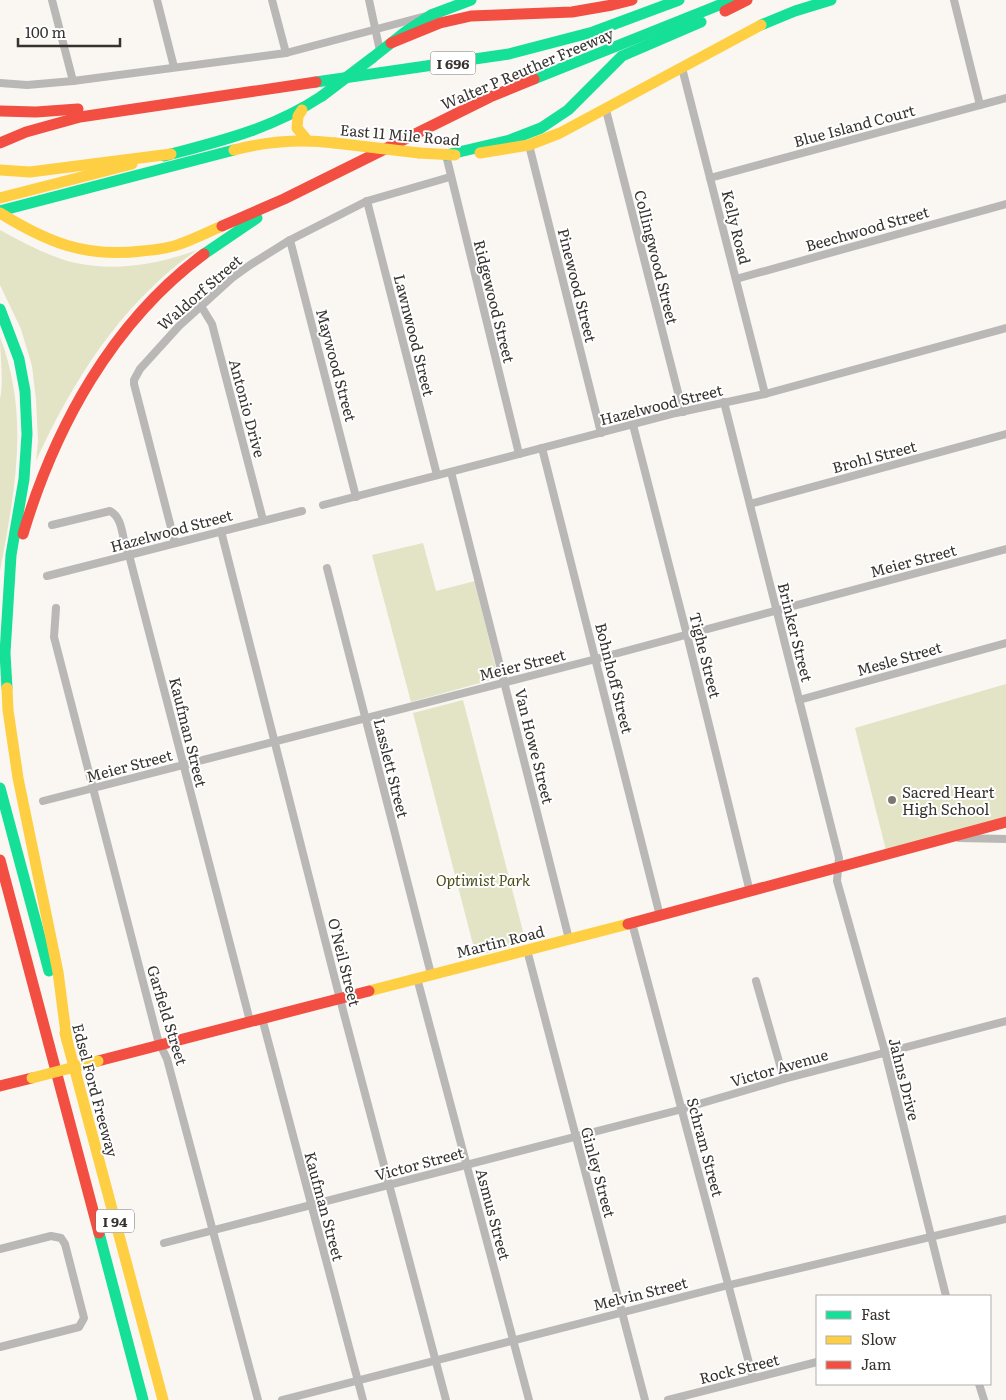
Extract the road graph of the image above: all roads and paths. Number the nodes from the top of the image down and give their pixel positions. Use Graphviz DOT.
graph roads {
  1 [pos="52,0"];
  2 [pos="157,0"];
  3 [pos="272,0"];
  4 [pos="368,0"];
  5 [pos="471,0"];
  6 [pos="632,0"];
  7 [pos="679,0"];
  8 [pos="732,0"];
  9 [pos="747,0"];
  10 [pos="832,0"];
  11 [pos="954,0"];
  12 [pos="431,15"];
  13 [pos="376,29"];
  14 [pos="391,43"];
  15 [pos="286,53"];
  16 [pos="376,55"];
  17 [pos="174,68"];
  18 [pos="682,68"];
  19 [pos="73,81"];
  20 [pos="0,83"];
  21 [pos="220,95"];
  22 [pos="1006,98"];
  23 [pos="980,105"];
  24 [pos="302,110"];
  25 [pos="606,110"];
  26 [pos="0,111"];
  27 [pos="307,140"];
  28 [pos="0,143"];
  29 [pos="529,145"];
  30 [pos="171,154"];
  31 [pos="446,156"];
  32 [pos="0,170"];
  33 [pos="450,177"];
  34 [pos="710,178"];
  35 [pos="3,197"];
  36 [pos="284,199"];
  37 [pos="367,201"];
  38 [pos="1006,204"];
  39 [pos="0,212"];
  40 [pos="290,240"];
  41 [pos="736,279"];
  42 [pos="200,306"];
  43 [pos="0,309"];
  44 [pos="1006,328"];
  45 [pos="765,394"];
  46 [pos="724,402"];
  47 [pos="683,412"];
  48 [pos="633,425"];
  49 [pos="601,433"];
  50 [pos="1006,434"];
  51 [pos="542,448"];
  52 [pos="519,454"];
  53 [pos="451,472"];
  54 [pos="437,475"];
  55 [pos="356,496"];
  56 [pos="750,504"];
  57 [pos="323,505"];
  58 [pos="302,510"];
  59 [pos="264,520"];
  60 [pos="52,525"];
  61 [pos="220,531"];
  62 [pos="175,543"];
  63 [pos="1006,549"];
  64 [pos="129,555"];
  65 [pos="327,568"];
  66 [pos="47,576"];
  67 [pos="56,608"];
  68 [pos="8,611"];
  69 [pos="777,611"];
  70 [pos="687,635"];
  71 [pos="1006,643"];
  72 [pos="596,659"];
  73 [pos="505,682"];
  74 [pos="799,700"];
  75 [pos="366,718"];
  76 [pos="275,741"];
  77 [pos="183,765"];
  78 [pos="0,788"];
  79 [pos="93,789"];
  80 [pos="43,801"];
  81 [pos="1006,822"];
  82 [pos="947,838"];
  83 [pos="1006,839"];
  84 [pos="0,860"];
  85 [pos="838,869"];
  86 [pos="2,873"];
  87 [pos="750,892"];
  88 [pos="660,916"];
  89 [pos="632,923"];
  90 [pos="569,939"];
  91 [pos="527,950"];
  92 [pos="431,974"];
  93 [pos="417,978"];
  94 [pos="756,982"];
  95 [pos="340,998"];
  96 [pos="256,1020"];
  97 [pos="1006,1021"];
  98 [pos="67,1041"];
  99 [pos="160,1044"];
  100 [pos="885,1052"];
  101 [pos="784,1079"];
  102 [pos="0,1086"];
  103 [pos="681,1110"];
  104 [pos="576,1137"];
  105 [pos="467,1165"];
  106 [pos="390,1186"];
  107 [pos="311,1205"];
  108 [pos="1006,1219"];
  109 [pos="213,1231"];
  110 [pos="931,1238"];
  111 [pos="164,1243"];
  112 [pos="0,1249"];
  113 [pos="728,1285"];
  114 [pos="946,1295"];
  115 [pos="622,1312"];
  116 [pos="513,1340"];
  117 [pos="0,1347"];
  118 [pos="435,1360"];
  119 [pos="816,1362"];
  120 [pos="753,1378"];
  121 [pos="358,1380"];
  122 [pos="979,1385"];
  123 [pos="143,1400"];
  124 [pos="163,1400"];
  125 [pos="258,1400"];
  126 [pos="282,1400"];
  127 [pos="363,1400"];
  128 [pos="446,1400"];
  129 [pos="529,1400"];
  130 [pos="645,1400"];
  131 [pos="668,1400"];
  132 [pos="984,1400"];
  1 -- 19 [label="street"];
  2 -- 17 [label="street"];
  3 -- 15 [label="street"];
  4 -- 13 [label="street"];
  5 -- 12 [label="main road"];
  6 -- 14 [label="main road"];
  7 -- 21 [label="main road, Walter P Reuther Freeway / I 696"];
  8 -- 36 [label="main road, Walter P Reuther Freeway"];
  9 -- 31 [label="main road"];
  10 -- 18 [label="main road, East 11 Mile Road"];
  11 -- 23 [label="street"];
  12 -- 13 [label="street"];
  12 -- 14 [label="main road"];
  13 -- 15 [label="street"];
  13 -- 16 [label="street"];
  14 -- 16 [label="main road"];
  15 -- 17 [label="street"];
  16 -- 24 [label="main road, bridge"];
  17 -- 19 [label="street"];
  18 -- 25 [label="main road, East 11 Mile Road"];
  18 -- 34 [label="street, Kelly Road"];
  19 -- 20 [label="street"];
  21 -- 26 [label="main road"];
  21 -- 28 [label="main road"];
  22 -- 23 [label="street, Blue Island Court"];
  23 -- 34 [label="street, Blue Island Court"];
  24 -- 27 [label="main road"];
  24 -- 30 [label="main road"];
  25 -- 29 [label="main road, East 11 Mile Road"];
  25 -- 47 [label="street, Collingwood Street"];
  27 -- 31 [label="main road, East 11 Mile Road, bridge"];
  27 -- 39 [label="main road, East 11 Mile Road"];
  29 -- 31 [label="main road, East 11 Mile Road"];
  29 -- 49 [label="street, Pinewood Street"];
  30 -- 32 [label="main road"];
  30 -- 35 [label="main road"];
  31 -- 33 [label="street, Ridgewood Street"];
  33 -- 37 [label="street, Waldorf Street"];
  33 -- 52 [label="street, Ridgewood Street"];
  34 -- 41 [label="street, Kelly Road"];
  36 -- 39 [label="main road"];
  36 -- 68 [label="main road"];
  37 -- 40 [label="street, Waldorf Street"];
  37 -- 54 [label="street, Lawnwood Street"];
  38 -- 41 [label="street, Beechwood Street"];
  40 -- 42 [label="street, Waldorf Street"];
  40 -- 55 [label="street, Maywood Street"];
  41 -- 45 [label="street, Kelly Road"];
  42 -- 59 [label="street, Antonio Drive"];
  42 -- 62 [label="street, Waldorf Street"];
  43 -- 68 [label="main road"];
  44 -- 45 [label="street, Hazelwood Street"];
  45 -- 46 [label="street, Hazelwood Street"];
  46 -- 47 [label="street, Hazelwood Street"];
  46 -- 56 [label="street, Brinker Street"];
  47 -- 48 [label="street, Hazelwood Street"];
  48 -- 49 [label="street, Hazelwood Street"];
  48 -- 70 [label="street, Tighe Street"];
  49 -- 51 [label="street, Hazelwood Street"];
  50 -- 56 [label="street, Brohl Street"];
  51 -- 52 [label="street, Hazelwood Street"];
  51 -- 72 [label="street, Bohnhoff Street"];
  52 -- 53 [label="street, Hazelwood Street"];
  53 -- 54 [label="street, Hazelwood Street"];
  53 -- 73 [label="street, Van Howe Street"];
  54 -- 55 [label="street, Hazelwood Street"];
  55 -- 57 [label="street, Hazelwood Street"];
  56 -- 69 [label="street, Brinker Street"];
  58 -- 59 [label="street, Hazelwood Street"];
  59 -- 61 [label="street, Hazelwood Street"];
  60 -- 64 [label="street, Kaufman Street"];
  61 -- 62 [label="street, Hazelwood Street"];
  61 -- 76 [label="street, O'Neil Street"];
  62 -- 64 [label="street, Hazelwood Street"];
  63 -- 69 [label="street, Meier Street"];
  64 -- 66 [label="street, Hazelwood Street"];
  64 -- 77 [label="street, Kaufman Street"];
  65 -- 75 [label="street, Lasslett Street"];
  67 -- 79 [label="street, Garfield Street"];
  68 -- 98 [label="main road"];
  69 -- 70 [label="street, Meier Street"];
  69 -- 74 [label="street, Brinker Street"];
  70 -- 72 [label="street, Meier Street"];
  70 -- 87 [label="street, Tighe Street"];
  71 -- 74 [label="street, Mesle Street"];
  72 -- 73 [label="street, Meier Street"];
  72 -- 88 [label="street, Bohnhoff Street"];
  73 -- 75 [label="street, Meier Street"];
  73 -- 90 [label="street, Van Howe Street"];
  74 -- 85 [label="street, Brinker Street"];
  75 -- 76 [label="street, Meier Street"];
  75 -- 92 [label="street, Lasslett Street"];
  76 -- 77 [label="street, Meier Street"];
  76 -- 95 [label="street, O'Neil Street"];
  77 -- 79 [label="street, Meier Street"];
  77 -- 96 [label="street, Kaufman Street"];
  78 -- 98 [label="main road, Edsel Ford Freeway / I 94"];
  79 -- 80 [label="street, Meier Street"];
  79 -- 99 [label="street, Garfield Street"];
  81 -- 82 [label="main road, Martin Road"];
  82 -- 83 [label="street"];
  82 -- 85 [label="main road, Martin Road"];
  84 -- 86 [label="main road, I 94"];
  85 -- 87 [label="main road, Martin Road"];
  85 -- 100 [label="street, Jahns Drive"];
  86 -- 123 [label="main road, I 94"];
  87 -- 88 [label="main road, Martin Road"];
  88 -- 89 [label="main road, Martin Road"];
  89 -- 90 [label="main road, Martin Road"];
  89 -- 103 [label="street, Schram Street"];
  90 -- 91 [label="main road, Martin Road"];
  91 -- 92 [label="main road, Martin Road"];
  91 -- 104 [label="street, Ginley Street"];
  92 -- 93 [label="main road, Martin Road"];
  93 -- 95 [label="main road, Martin Road"];
  93 -- 105 [label="street, Asmus Street"];
  94 -- 101 [label="street"];
  95 -- 96 [label="main road, Martin Road"];
  95 -- 106 [label="street, O'Neil Street"];
  96 -- 99 [label="main road, Martin Road"];
  96 -- 107 [label="street, Kaufman Street"];
  97 -- 100 [label="street"];
  98 -- 124 [label="main road, Edsel Ford Freeway / I 94"];
  99 -- 102 [label="main road, Martin Road, bridge"];
  99 -- 109 [label="street, Garfield Street"];
  100 -- 101 [label="street, Victor Avenue"];
  100 -- 110 [label="street, Jahns Drive"];
  101 -- 103 [label="street, Victor Avenue"];
  103 -- 104 [label="street, Victor Street"];
  103 -- 113 [label="street, Schram Street"];
  104 -- 105 [label="street, Victor Street"];
  104 -- 115 [label="street, Ginley Street"];
  105 -- 106 [label="street, Victor Street"];
  105 -- 116 [label="street, Asmus Street"];
  106 -- 107 [label="street, Victor Street"];
  106 -- 118 [label="street, O'Neil Street"];
  107 -- 109 [label="street, Victor Street"];
  107 -- 121 [label="street, Kaufman Street"];
  108 -- 110 [label="street, Melvin Street"];
  109 -- 111 [label="street, Victor Street"];
  109 -- 125 [label="street, Garfield Street"];
  110 -- 113 [label="street, Melvin Street"];
  110 -- 114 [label="street, Jahns Drive"];
  112 -- 117 [label="street"];
  113 -- 115 [label="street, Melvin Street"];
  113 -- 120 [label="street, Schram Street"];
  115 -- 116 [label="street, Melvin Street"];
  115 -- 130 [label="street, Ginley Street"];
  116 -- 118 [label="street, Melvin Street"];
  116 -- 129 [label="street, Asmus Street"];
  118 -- 121 [label="street, Melvin Street"];
  118 -- 128 [label="street, O'Neil Street"];
  119 -- 120 [label="street, Rock Street"];
  120 -- 131 [label="street, Rock Street"];
  121 -- 126 [label="street, Melvin Street"];
  121 -- 127 [label="street, Kaufman Street"];
  122 -- 132 [label="street"];
}
